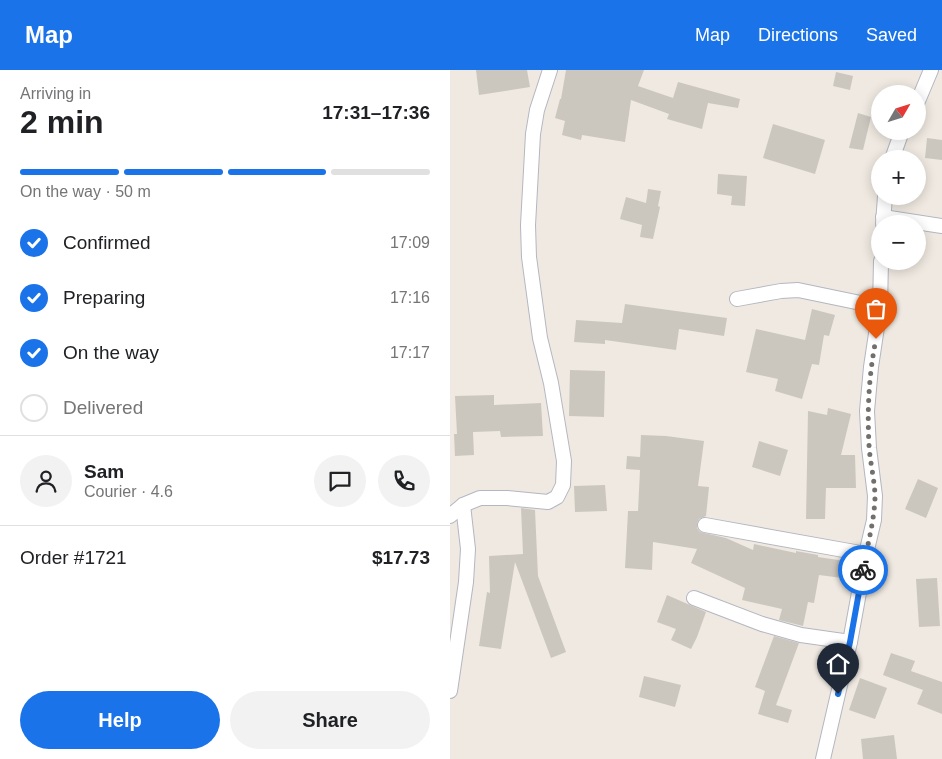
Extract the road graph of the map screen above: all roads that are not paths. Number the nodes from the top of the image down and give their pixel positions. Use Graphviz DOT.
graph roads {
  1 [pos="550,70"];
  2 [pos="931,70"];
  3 [pos="925,85"];
  4 [pos="926,225"];
  5 [pos="942,226"];
  6 [pos="881,270"];
  7 [pos="736,300"];
  8 [pos="880,307"];
  9 [pos="463,505"];
  10 [pos="450,516"];
  11 [pos="705,525"];
  12 [pos="866,554"];
  13 [pos="694,598"];
  14 [pos="850,642"];
  15 [pos="450,691"];
  16 [pos="823,759"];
  1 -- 9 [label="street"];
  2 -- 3 [label="street"];
  4 -- 5 [label="street"];
  6 -- 8 [label="street"];
  7 -- 8 [label="street"];
  8 -- 12 [label="street"];
  9 -- 10 [label="street"];
  9 -- 15 [label="street"];
  11 -- 12 [label="street"];
  12 -- 14 [label="street"];
  13 -- 14 [label="street"];
  14 -- 16 [label="street"];
}
